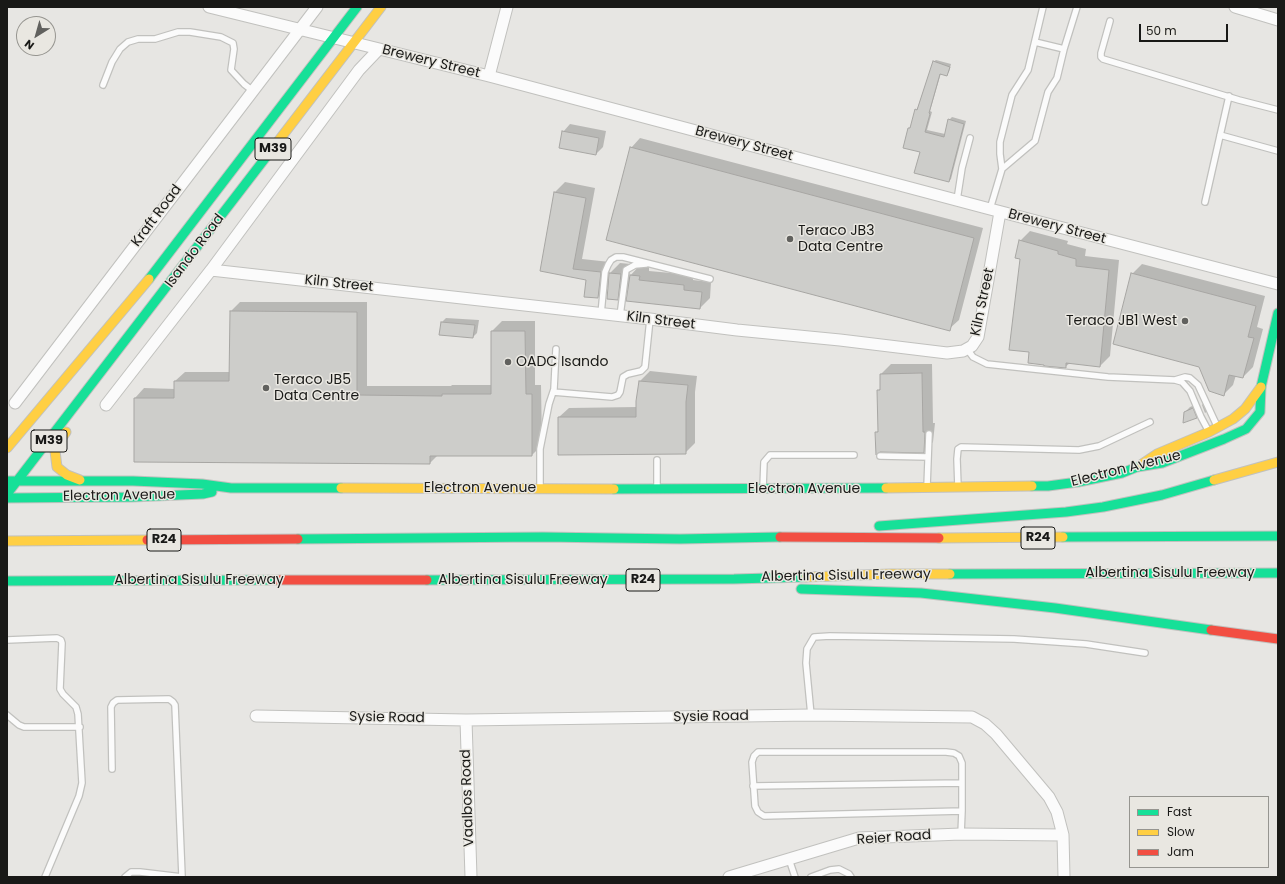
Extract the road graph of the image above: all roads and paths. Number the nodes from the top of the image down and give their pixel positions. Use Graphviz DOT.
graph roads {
  1 [pos="209,7"];
  2 [pos="317,7"];
  3 [pos="358,7"];
  4 [pos="381,7"];
  5 [pos="507,7"];
  6 [pos="1043,7"];
  7 [pos="1078,7"];
  8 [pos="1236,7"];
  9 [pos="1278,20"];
  10 [pos="1110,21"];
  11 [pos="300,30"];
  12 [pos="334,38"];
  13 [pos="355,42"];
  14 [pos="1035,42"];
  15 [pos="379,49"];
  16 [pos="1064,49"];
  17 [pos="489,76"];
  18 [pos="103,85"];
  19 [pos="253,91"];
  20 [pos="1229,96"];
  21 [pos="1278,110"];
  22 [pos="1220,135"];
  23 [pos="970,138"];
  24 [pos="1278,151"];
  25 [pos="1002,169"];
  26 [pos="957,200"];
  27 [pos="1205,202"];
  28 [pos="995,211"];
  29 [pos="648,263"];
  30 [pos="211,270"];
  31 [pos="710,278"];
  32 [pos="1278,284"];
  33 [pos="1278,313"];
  34 [pos="601,314"];
  35 [pos="620,316"];
  36 [pos="650,319"];
  37 [pos="556,349"];
  38 [pos="967,349"];
  39 [pos="1175,380"];
  40 [pos="1261,387"];
  41 [pos="553,392"];
  42 [pos="81,400"];
  43 [pos="15,403"];
  44 [pos="106,405"];
  45 [pos="1150,422"];
  46 [pos="1218,427"];
  47 [pos="22,430"];
  48 [pos="1209,432"];
  49 [pos="929,434"];
  50 [pos="1224,439"];
  51 [pos="7,441"];
  52 [pos="7,448"];
  53 [pos="854,455"];
  54 [pos="880,456"];
  55 [pos="928,457"];
  56 [pos="657,460"];
  57 [pos="1278,462"];
  58 [pos="1136,467"];
  59 [pos="80,480"];
  60 [pos="12,481"];
  61 [pos="231,488"];
  62 [pos="540,488"];
  63 [pos="927,488"];
  64 [pos="958,488"];
  65 [pos="763,489"];
  66 [pos="657,490"];
  67 [pos="7,494"];
  68 [pos="7,498"];
  69 [pos="1278,536"];
  70 [pos="797,537"];
  71 [pos="7,541"];
  72 [pos="1278,573"];
  73 [pos="734,579"];
  74 [pos="7,581"];
  75 [pos="765,588"];
  76 [pos="788,589"];
  77 [pos="1278,639"];
  78 [pos="7,640"];
  79 [pos="1145,652"];
  80 [pos="7,715"];
  81 [pos="811,715"];
  82 [pos="256,716"];
  83 [pos="466,720"];
  84 [pos="80,727"];
  85 [pos="112,769"];
  86 [pos="962,783"];
  87 [pos="753,786"];
  88 [pos="962,810"];
  89 [pos="961,834"];
  90 [pos="1063,835"];
  91 [pos="789,859"];
  92 [pos="45,877"];
  93 [pos="125,877"];
  94 [pos="182,877"];
  95 [pos="471,877"];
  96 [pos="729,877"];
  97 [pos="795,877"];
  98 [pos="811,877"];
  99 [pos="851,877"];
  100 [pos="1064,877"];
  1 -- 11 [label="street, Brewery Street"];
  2 -- 11 [label="street"];
  3 -- 12 [label="main road, Isando Road / M39"];
  4 -- 13 [label="main road, Isando Road / M39"];
  5 -- 17 [label="street"];
  6 -- 14 [label="lane"];
  7 -- 16 [label="lane"];
  8 -- 9 [label="street"];
  10 -- 20 [label="lane"];
  11 -- 12 [label="street, Brewery Street"];
  11 -- 19 [label="street, Kraft Road"];
  12 -- 13 [label="street, Brewery Street"];
  12 -- 47 [label="main road, Isando Road / M39"];
  13 -- 15 [label="street, Brewery Street"];
  13 -- 42 [label="main road, Isando Road / M39"];
  14 -- 16 [label="lane"];
  14 -- 25 [label="lane"];
  15 -- 17 [label="street, Brewery Street"];
  15 -- 30 [label="street"];
  16 -- 25 [label="lane"];
  17 -- 26 [label="street, Brewery Street"];
  18 -- 19 [label="lane"];
  19 -- 43 [label="street, Kraft Road"];
  20 -- 21 [label="lane"];
  20 -- 22 [label="lane"];
  22 -- 24 [label="lane"];
  22 -- 27 [label="lane"];
  23 -- 26 [label="lane"];
  25 -- 28 [label="lane"];
  26 -- 28 [label="street, Brewery Street"];
  28 -- 32 [label="street, Brewery Street"];
  28 -- 38 [label="street, Kiln Street"];
  29 -- 31 [label="lane"];
  29 -- 34 [label="lane"];
  29 -- 35 [label="lane"];
  30 -- 34 [label="street, Kiln Street"];
  30 -- 44 [label="street"];
  33 -- 40 [label="main road, Electron Avenue"];
  34 -- 35 [label="street, Kiln Street"];
  35 -- 36 [label="street, Kiln Street"];
  36 -- 38 [label="street, Kiln Street"];
  36 -- 41 [label="lane"];
  37 -- 41 [label="lane"];
  38 -- 39 [label="lane"];
  39 -- 46 [label="lane"];
  39 -- 48 [label="lane"];
  40 -- 46 [label="main road"];
  40 -- 50 [label="main road, Electron Avenue"];
  41 -- 62 [label="lane"];
  42 -- 59 [label="main road"];
  42 -- 60 [label="main road, Isando Road / M39"];
  45 -- 64 [label="lane"];
  46 -- 48 [label="main road"];
  47 -- 51 [label="main road"];
  47 -- 52 [label="main road, Isando Road / M39"];
  48 -- 50 [label="lane"];
  48 -- 58 [label="main road"];
  49 -- 55 [label="lane"];
  50 -- 58 [label="main road, Electron Avenue"];
  53 -- 65 [label="lane"];
  54 -- 55 [label="lane"];
  55 -- 63 [label="lane"];
  56 -- 66 [label="lane"];
  57 -- 70 [label="main road"];
  58 -- 64 [label="main road, Electron Avenue"];
  59 -- 60 [label="main road, Electron Avenue"];
  59 -- 61 [label="main road, Electron Avenue"];
  60 -- 67 [label="main road, Isando Road / M39"];
  61 -- 62 [label="main road, Electron Avenue"];
  61 -- 68 [label="main road, Electron Avenue"];
  62 -- 66 [label="main road, Electron Avenue"];
  63 -- 64 [label="main road, Electron Avenue"];
  63 -- 65 [label="main road, Electron Avenue"];
  65 -- 66 [label="main road, Electron Avenue"];
  69 -- 70 [label="main road, R24"];
  70 -- 71 [label="main road, R24"];
  72 -- 73 [label="main road, Albertina Sisulu Freeway / R24"];
  73 -- 74 [label="main road, Albertina Sisulu Freeway / R24"];
  73 -- 75 [label="main road"];
  76 -- 77 [label="main road"];
  78 -- 84 [label="lane"];
  79 -- 81 [label="lane"];
  80 -- 84 [label="lane"];
  81 -- 83 [label="street, Sysie Road"];
  81 -- 90 [label="street, Sysie Road"];
  82 -- 83 [label="street, Sysie Road"];
  83 -- 95 [label="street, Vaalbos Road"];
  84 -- 92 [label="lane"];
  85 -- 94 [label="lane"];
  86 -- 87 [label="lane"];
  86 -- 87 [label="lane"];
  86 -- 88 [label="lane"];
  87 -- 88 [label="lane"];
  88 -- 89 [label="lane"];
  89 -- 90 [label="street, Reier Road"];
  89 -- 91 [label="street, Reier Road"];
  90 -- 100 [label="street, Sysie Road"];
  91 -- 96 [label="street, Reier Road"];
  91 -- 97 [label="lane"];
  93 -- 94 [label="lane"];
  98 -- 99 [label="lane"];
}
